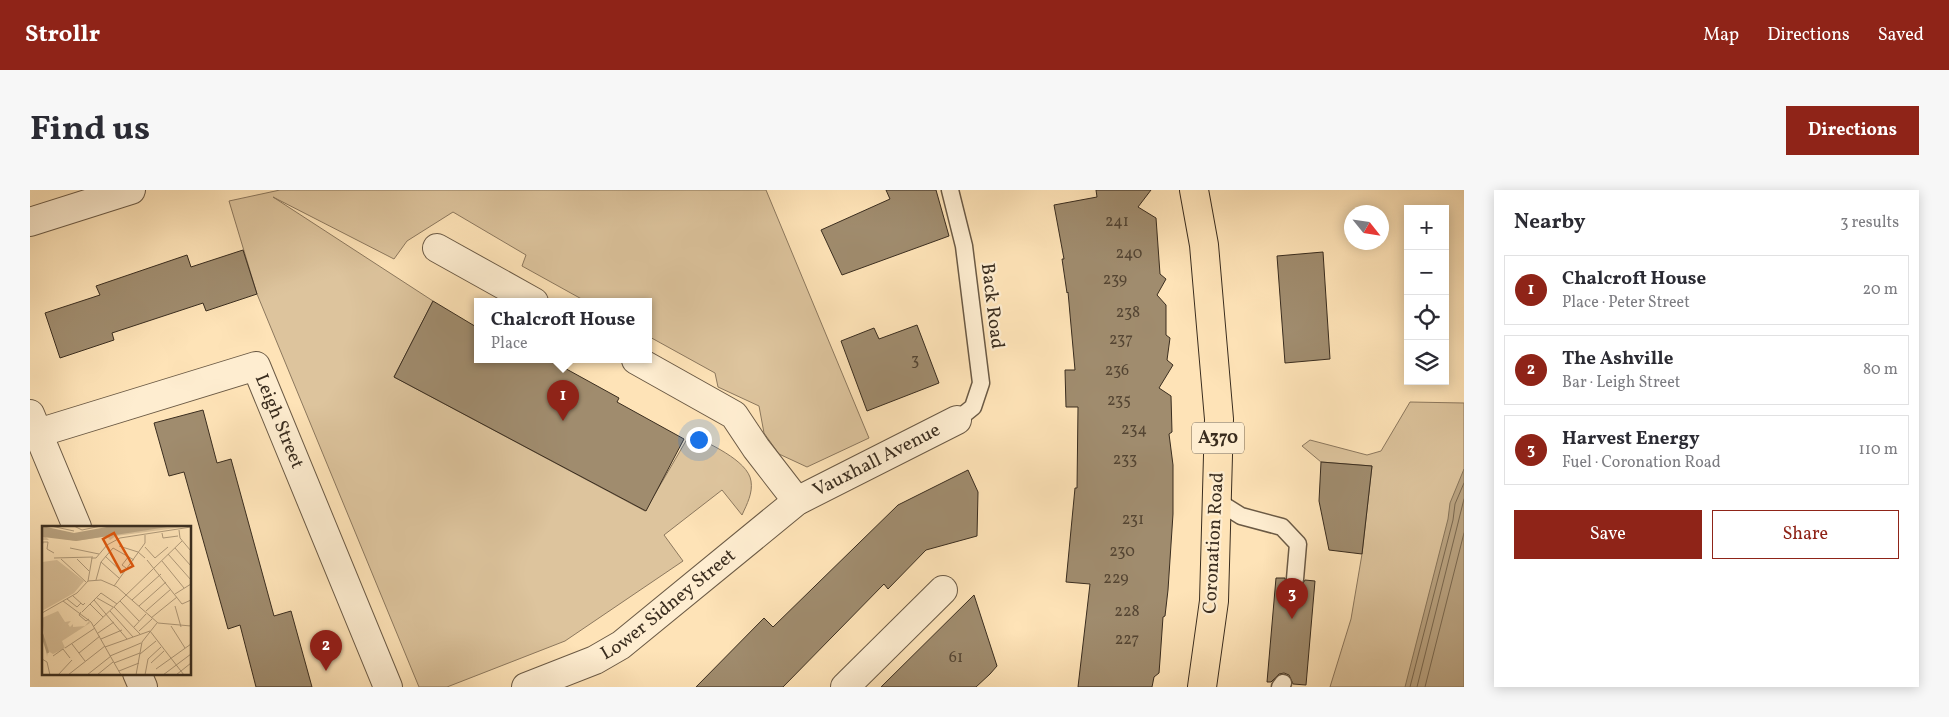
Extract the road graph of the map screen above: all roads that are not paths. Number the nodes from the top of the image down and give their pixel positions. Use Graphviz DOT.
graph roads {
  1 [pos="131,190"];
  2 [pos="950,190"];
  3 [pos="1194,190"];
  4 [pos="30,222"];
  5 [pos="437,248"];
  6 [pos="527,298"];
  7 [pos="641,363"];
  8 [pos="957,420"];
  9 [pos="34,423"];
  10 [pos="797,501"];
  11 [pos="1217,501"];
  12 [pos="77,526"];
  13 [pos="1295,579"];
  14 [pos="943,590"];
  15 [pos="137,674"];
  16 [pos="143,687"];
  17 [pos="388,687"];
  18 [pos="526,687"];
  19 [pos="845,687"];
  20 [pos="1202,687"];
  1 -- 4 [label="street"];
  2 -- 8 [label="lane, Back Road"];
  3 -- 11 [label="highway, Coronation Road / A370"];
  5 -- 6 [label="street"];
  7 -- 10 [label="street"];
  8 -- 10 [label="street, Vauxhall Avenue"];
  9 -- 12 [label="street"];
  9 -- 17 [label="street, Leigh Street"];
  10 -- 18 [label="street, Lower Sidney Street"];
  11 -- 13 [label="lane"];
  11 -- 20 [label="highway, Coronation Road / A370"];
  14 -- 19 [label="street"];
  15 -- 16 [label="street"];
}
